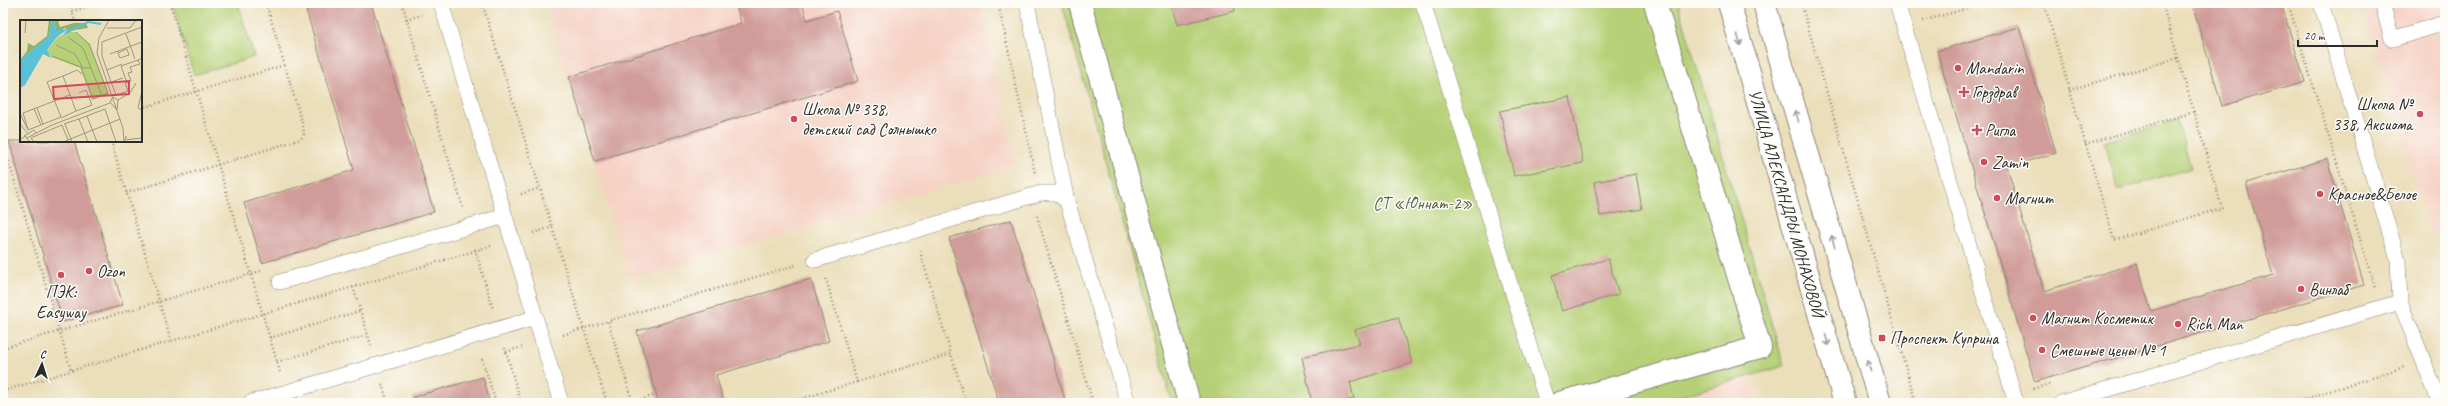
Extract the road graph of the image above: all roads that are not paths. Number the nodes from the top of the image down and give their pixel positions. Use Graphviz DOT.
graph roads {
  1 [pos="441,3"];
  2 [pos="1027,3"];
  3 [pos="1080,3"];
  4 [pos="1423,3"];
  5 [pos="1655,3"];
  6 [pos="1728,3"];
  7 [pos="1764,3"];
  8 [pos="1897,3"];
  9 [pos="2321,3"];
  10 [pos="2382,3"];
  11 [pos="2445,23"];
  12 [pos="1067,201"];
  13 [pos="505,216"];
  14 [pos="815,260"];
  15 [pos="280,282"];
  16 [pos="2400,302"];
  17 [pos="535,318"];
  18 [pos="250,403"];
  19 [pos="561,403"];
  20 [pos="1128,403"];
  21 [pos="1189,403"];
  22 [pos="1547,403"];
  23 [pos="1559,403"];
  24 [pos="1845,403"];
  25 [pos="1880,403"];
  26 [pos="2016,403"];
  27 [pos="2061,403"];
  28 [pos="2440,403"];
  1 -- 13 [label="lane"];
  2 -- 12 [label="lane"];
  3 -- 21 [label="street"];
  4 -- 22 [label="lane"];
  5 -- 23 [label="street"];
  6 -- 24 [label="street, УЛИЦА АЛЕКСАНДРЫ МОНАХОВОЙ, one-way"];
  25 -- 7 [label="street, УЛИЦА АЛЕКСАНДРЫ МОНАХОВОЙ, one-way"];
  8 -- 26 [label="lane"];
  9 -- 16 [label="lane"];
  10 -- 11 [label="lane"];
  12 -- 14 [label="lane"];
  12 -- 20 [label="lane"];
  13 -- 15 [label="lane"];
  13 -- 17 [label="lane"];
  16 -- 27 [label="lane"];
  16 -- 28 [label="lane"];
  17 -- 18 [label="lane"];
  17 -- 19 [label="lane"];
}
